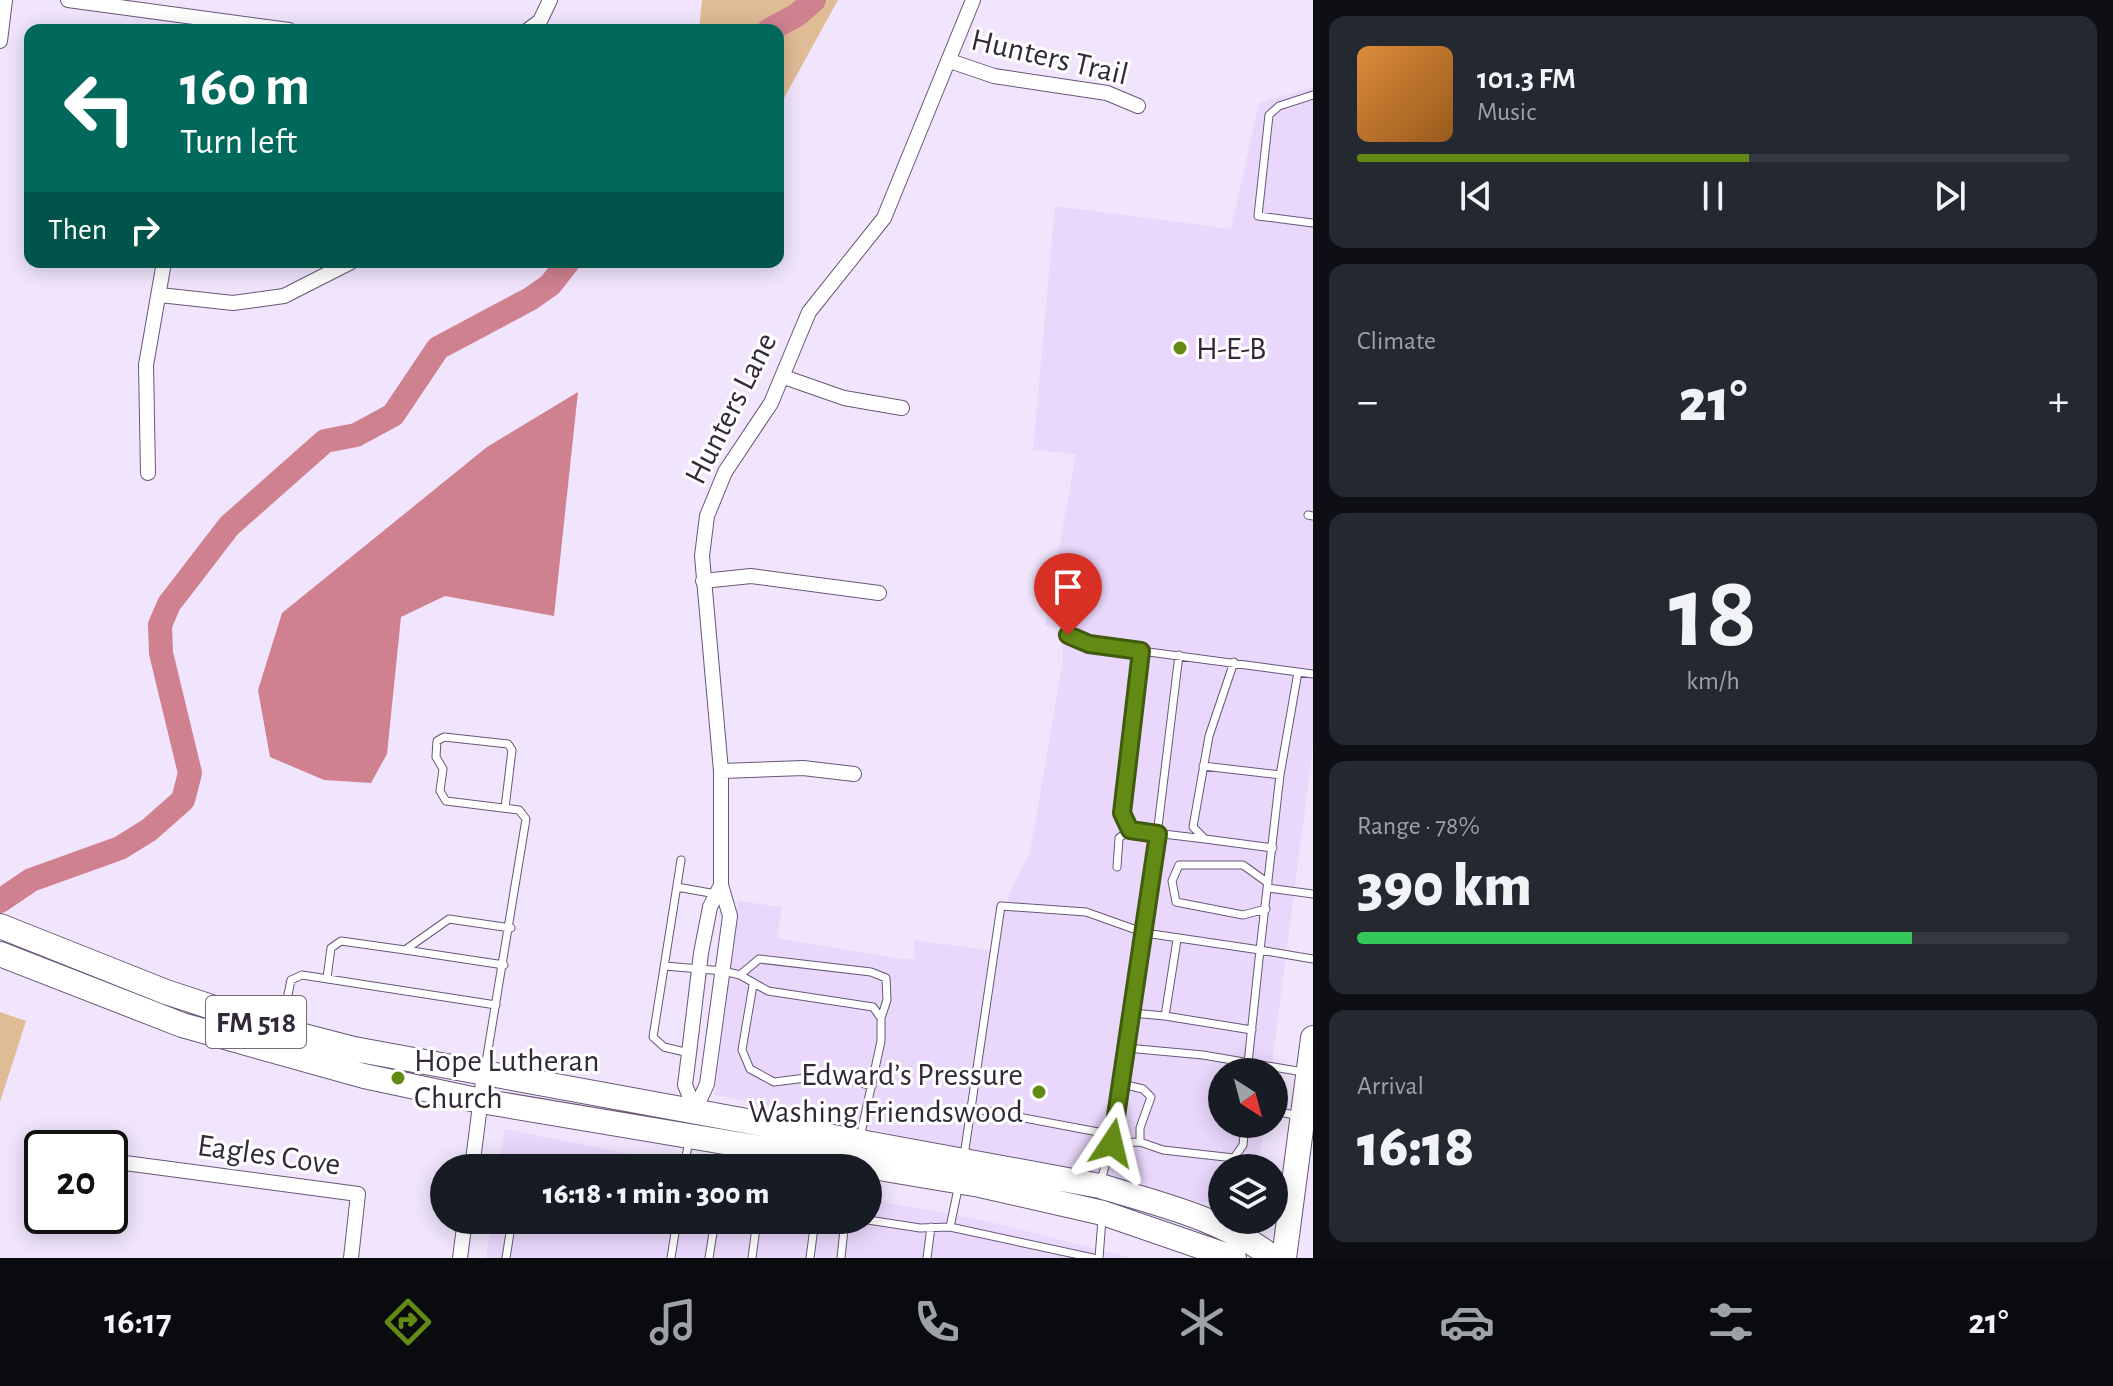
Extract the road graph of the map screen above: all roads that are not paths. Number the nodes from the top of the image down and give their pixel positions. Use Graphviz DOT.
graph roads {
  1 [pos="5,0"];
  2 [pos="68,0"];
  3 [pos="550,0"];
  4 [pos="973,0"];
  5 [pos="191,23"];
  6 [pos="536,24"];
  7 [pos="0,41"];
  8 [pos="950,61"];
  9 [pos="1313,95"];
  10 [pos="1138,106"];
  11 [pos="1313,223"];
  12 [pos="163,268"];
  13 [pos="339,268"];
  14 [pos="160,295"];
  15 [pos="784,377"];
  16 [pos="902,408"];
  17 [pos="148,473"];
  18 [pos="703,581"];
  19 [pos="879,593"];
  20 [pos="1068,635"];
  21 [pos="1141,651"];
  22 [pos="1179,655"];
  23 [pos="1234,662"];
  24 [pos="1298,672"];
  25 [pos="1313,674"];
  26 [pos="1203,766"];
  27 [pos="721,771"];
  28 [pos="854,774"];
  29 [pos="1280,775"];
  30 [pos="505,808"];
  31 [pos="1130,830"];
  32 [pos="1158,834"];
  33 [pos="1205,839"];
  34 [pos="1273,848"];
  35 [pos="681,860"];
  36 [pos="1117,867"];
  37 [pos="1268,885"];
  38 [pos="677,887"];
  39 [pos="718,889"];
  40 [pos="1313,894"];
  41 [pos="1266,909"];
  42 [pos="0,926"];
  43 [pos="511,928"];
  44 [pos="1145,933"];
  45 [pos="1177,940"];
  46 [pos="405,950"];
  47 [pos="1260,950"];
  48 [pos="0,954"];
  49 [pos="1313,959"];
  50 [pos="504,965"];
  51 [pos="665,966"];
  52 [pos="699,970"];
  53 [pos="723,971"];
  54 [pos="740,975"];
  55 [pos="327,978"];
  56 [pos="753,985"];
  57 [pos="496,1005"];
  58 [pos="1132,1013"];
  59 [pos="1165,1016"];
  60 [pos="881,1018"];
  61 [pos="281,1030"];
  62 [pos="1252,1030"];
  63 [pos="1127,1048"];
  64 [pos="689,1053"];
  65 [pos="1311,1054"];
  66 [pos="1208,1058"];
  67 [pos="1249,1058"];
  68 [pos="1283,1058"];
  69 [pos="484,1074"];
  70 [pos="1122,1084"];
  71 [pos="872,1086"];
  72 [pos="481,1101"];
  73 [pos="971,1108"];
  74 [pos="695,1110"];
  75 [pos="1306,1118"];
  76 [pos="690,1135"];
  77 [pos="1244,1138"];
  78 [pos="1113,1139"];
  79 [pos="860,1141"];
  80 [pos="1140,1142"];
  81 [pos="474,1154"];
  82 [pos="687,1154"];
  83 [pos="128,1163"];
  84 [pos="961,1170"];
  85 [pos="1100,1186"];
  86 [pos="1103,1213"];
  87 [pos="882,1222"];
  88 [pos="931,1227"];
  89 [pos="950,1227"];
  90 [pos="463,1234"];
  91 [pos="510,1234"];
  92 [pos="675,1234"];
  93 [pos="713,1234"];
  94 [pos="755,1234"];
  95 [pos="813,1234"];
  96 [pos="844,1234"];
  97 [pos="710,1257"];
  98 [pos="351,1258"];
  99 [pos="460,1258"];
  100 [pos="506,1258"];
  101 [pos="671,1258"];
  102 [pos="752,1258"];
  103 [pos="810,1258"];
  104 [pos="841,1258"];
  105 [pos="927,1258"];
  106 [pos="1096,1258"];
  107 [pos="1234,1258"];
  108 [pos="1273,1258"];
  109 [pos="1284,1258"];
  1 -- 7 [label="street"];
  2 -- 5 [label="street"];
  3 -- 6 [label="street"];
  4 -- 8 [label="street, Hunters Lane"];
  8 -- 10 [label="street, Hunters Trail"];
  8 -- 15 [label="street, Hunters Lane"];
  9 -- 11 [label="lane"];
  12 -- 14 [label="street"];
  13 -- 14 [label="street"];
  14 -- 17 [label="street"];
  15 -- 16 [label="street"];
  15 -- 18 [label="street, Hunters Lane"];
  18 -- 19 [label="street"];
  18 -- 27 [label="street, Hunters Lane"];
  20 -- 21 [label="lane"];
  21 -- 22 [label="lane"];
  21 -- 31 [label="lane"];
  22 -- 23 [label="lane"];
  22 -- 32 [label="lane"];
  23 -- 24 [label="lane"];
  23 -- 26 [label="lane"];
  24 -- 25 [label="lane"];
  24 -- 29 [label="lane"];
  26 -- 29 [label="lane"];
  26 -- 33 [label="lane"];
  27 -- 28 [label="street"];
  27 -- 39 [label="street, Hunters Lane"];
  29 -- 34 [label="lane"];
  30 -- 30 [label="lane"];
  30 -- 43 [label="lane"];
  31 -- 32 [label="lane"];
  31 -- 36 [label="lane"];
  32 -- 33 [label="lane"];
  32 -- 44 [label="lane"];
  33 -- 34 [label="lane"];
  34 -- 37 [label="lane"];
  35 -- 38 [label="lane"];
  37 -- 40 [label="lane"];
  37 -- 41 [label="lane"];
  37 -- 41 [label="lane"];
  38 -- 39 [label="lane"];
  38 -- 51 [label="lane"];
  39 -- 52 [label="street, Hunters Lane"];
  39 -- 53 [label="street, Hunters Lane"];
  41 -- 47 [label="lane"];
  42 -- 61 [label="main road, FM 518"];
  43 -- 46 [label="lane"];
  43 -- 50 [label="lane"];
  44 -- 45 [label="lane"];
  44 -- 58 [label="lane"];
  44 -- 73 [label="lane"];
  45 -- 47 [label="lane"];
  45 -- 59 [label="lane"];
  46 -- 50 [label="lane"];
  46 -- 55 [label="lane"];
  47 -- 49 [label="lane"];
  47 -- 62 [label="lane"];
  48 -- 72 [label="main road, FM 518"];
  50 -- 57 [label="lane"];
  51 -- 52 [label="lane"];
  51 -- 64 [label="lane"];
  52 -- 53 [label="lane"];
  52 -- 64 [label="street, Hunters Lane"];
  53 -- 54 [label="lane"];
  53 -- 74 [label="street, Hunters Lane"];
  54 -- 56 [label="lane"];
  54 -- 60 [label="lane"];
  55 -- 57 [label="lane"];
  55 -- 61 [label="lane"];
  56 -- 60 [label="lane"];
  56 -- 71 [label="lane"];
  57 -- 69 [label="lane"];
  58 -- 59 [label="lane"];
  58 -- 63 [label="lane"];
  59 -- 62 [label="lane"];
  60 -- 71 [label="lane"];
  61 -- 69 [label="main road, FM 518"];
  62 -- 67 [label="lane"];
  63 -- 66 [label="lane"];
  63 -- 70 [label="lane"];
  64 -- 74 [label="street, Hunters Lane"];
  65 -- 68 [label="lane"];
  65 -- 75 [label="main road"];
  69 -- 72 [label="street"];
  69 -- 74 [label="main road, FM 518"];
  70 -- 78 [label="lane"];
  70 -- 80 [label="lane"];
  71 -- 79 [label="lane"];
  72 -- 76 [label="main road, FM 518"];
  72 -- 81 [label="street"];
  73 -- 78 [label="lane"];
  73 -- 84 [label="lane"];
  74 -- 76 [label="lane"];
  74 -- 79 [label="main road, FM 518"];
  75 -- 109 [label="main road"];
  76 -- 82 [label="lane"];
  76 -- 84 [label="main road, FM 518"];
  77 -- 80 [label="lane"];
  78 -- 80 [label="lane"];
  78 -- 85 [label="lane"];
  79 -- 84 [label="main road, FM 518"];
  83 -- 98 [label="street, Eagles Cove"];
  84 -- 85 [label="main road, FM 518"];
  84 -- 86 [label="main road, FM 518"];
  84 -- 89 [label="lane"];
  85 -- 108 [label="main road, FM 518"];
  86 -- 106 [label="lane"];
  86 -- 107 [label="main road, FM 518"];
  87 -- 88 [label="lane"];
  88 -- 89 [label="lane"];
  88 -- 105 [label="lane"];
  89 -- 106 [label="lane"];
  90 -- 99 [label="street"];
  91 -- 100 [label="lane"];
  92 -- 101 [label="lane"];
  93 -- 97 [label="lane"];
  94 -- 102 [label="lane"];
  95 -- 103 [label="lane"];
  96 -- 104 [label="lane"];
}
